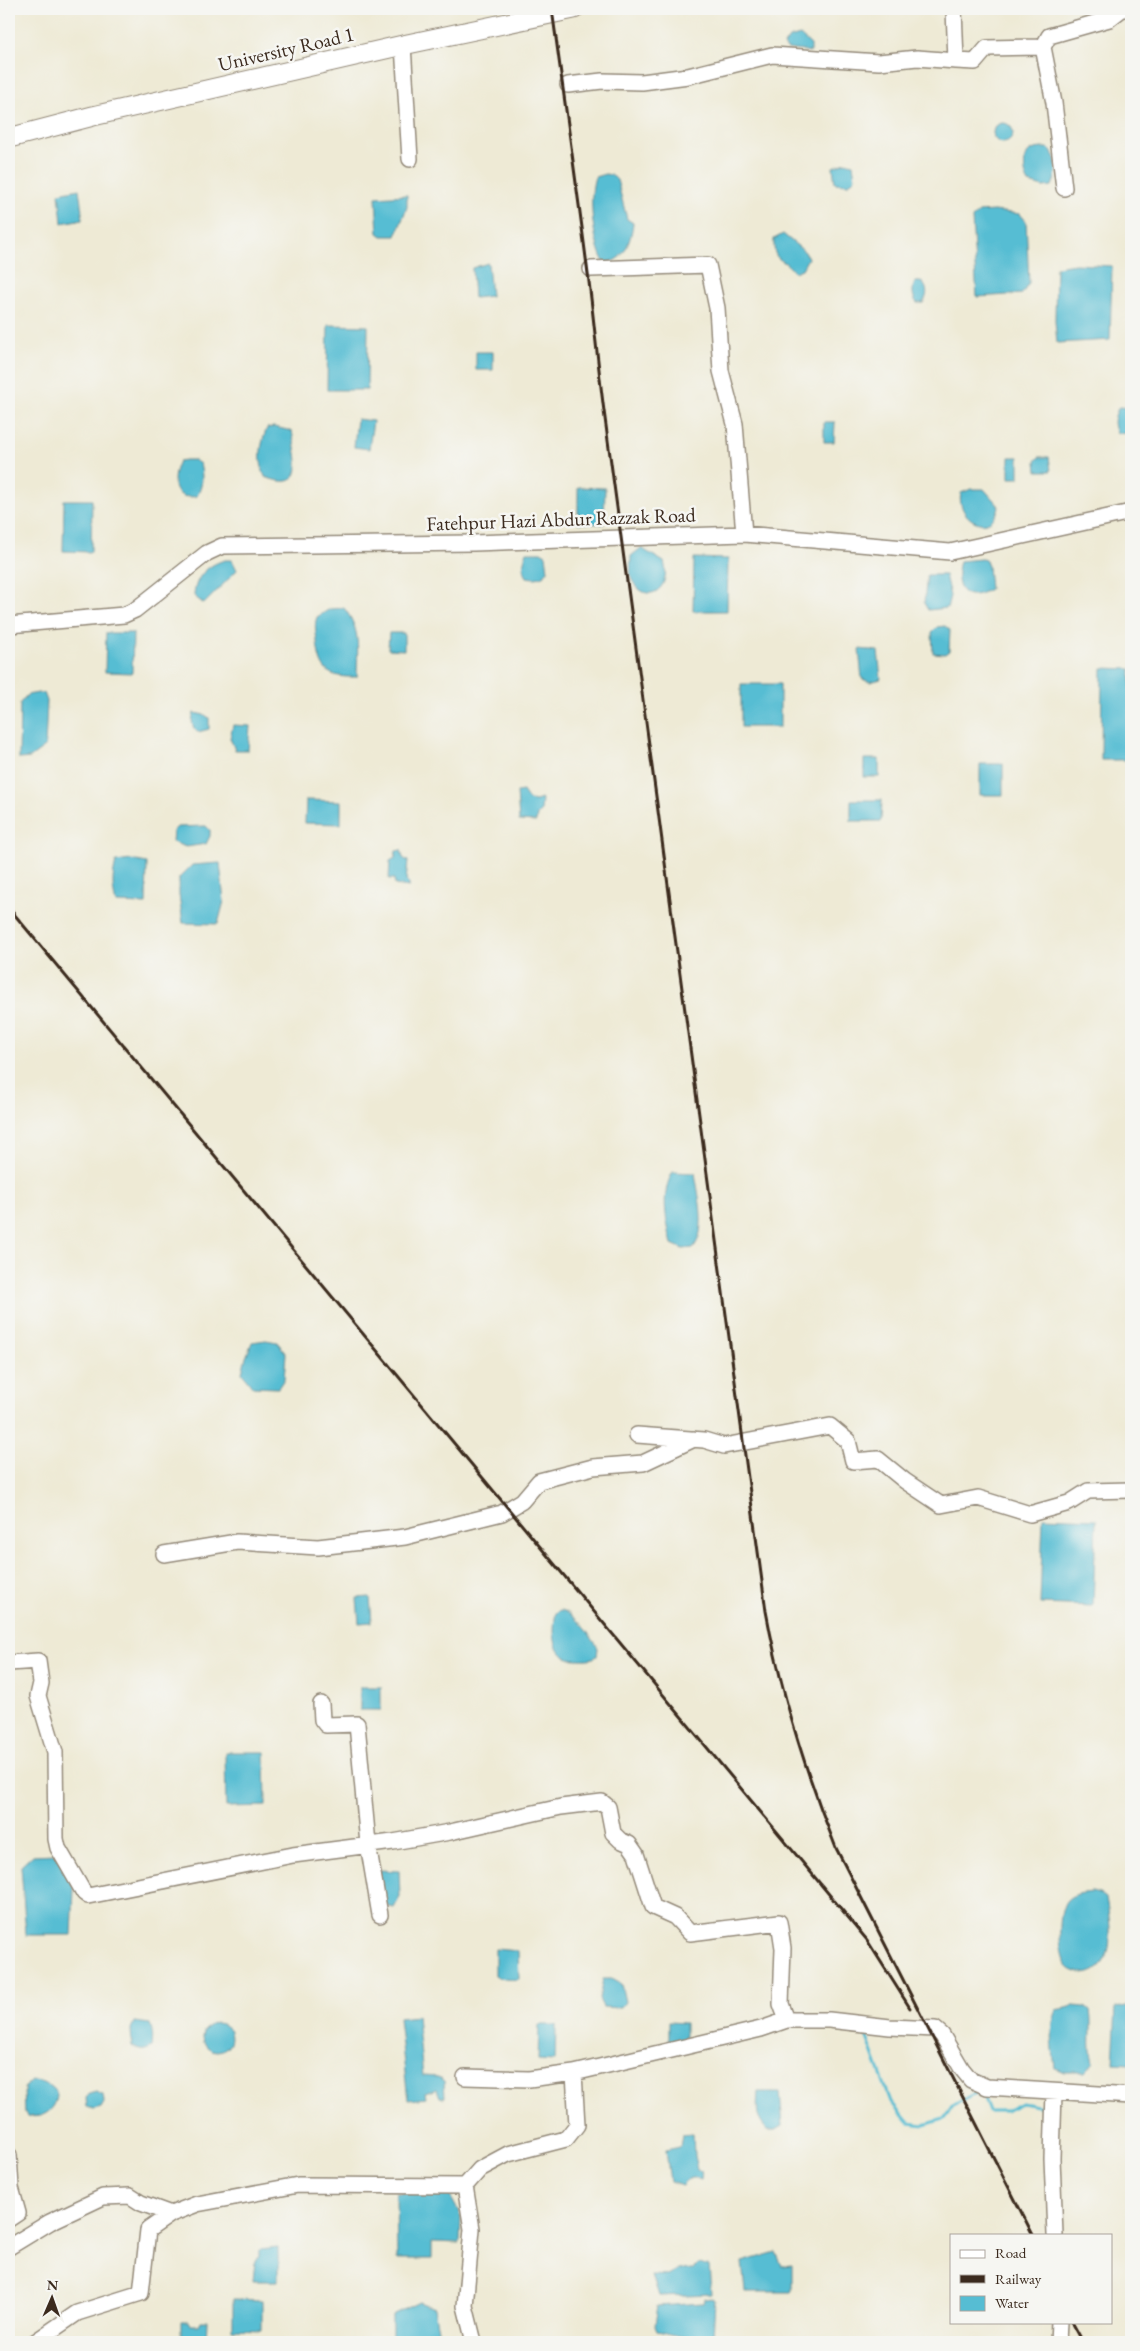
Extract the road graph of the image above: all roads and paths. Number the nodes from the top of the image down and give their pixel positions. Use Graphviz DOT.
graph roads {
  1 [pos="574,9"];
  2 [pos="954,9"];
  3 [pos="1122,9"];
  4 [pos="403,45"];
  5 [pos="1043,47"];
  6 [pos="956,61"];
  7 [pos="568,85"];
  8 [pos="9,138"];
  9 [pos="410,158"];
  10 [pos="1064,188"];
  11 [pos="591,269"];
  12 [pos="1131,512"];
  13 [pos="744,534"];
  14 [pos="9,625"];
  15 [pos="638,1435"];
  16 [pos="694,1439"];
  17 [pos="1131,1490"];
  18 [pos="164,1554"];
  19 [pos="9,1663"];
  20 [pos="321,1704"];
  21 [pos="368,1844"];
  22 [pos="380,1915"];
  23 [pos="787,2020"];
  24 [pos="574,2073"];
  25 [pos="466,2078"];
  26 [pos="1054,2092"];
  27 [pos="1131,2096"];
  28 [pos="9,2155"];
  29 [pos="465,2186"];
  30 [pos="171,2214"];
  31 [pos="9,2219"];
  32 [pos="1055,2234"];
  33 [pos="9,2247"];
  34 [pos="1059,2324"];
  35 [pos="35,2342"];
  36 [pos="474,2342"];
  37 [pos="1058,2342"];
  1 -- 4 [label="main road, University Road 1"];
  2 -- 6 [label="street"];
  3 -- 5 [label="street"];
  4 -- 8 [label="main road, University Road 1"];
  4 -- 9 [label="street"];
  5 -- 6 [label="street"];
  5 -- 10 [label="street"];
  6 -- 7 [label="street"];
  11 -- 13 [label="street"];
  12 -- 13 [label="street, Fatehpur Hazi Abdur Razzak Road"];
  13 -- 14 [label="street, Fatehpur Hazi Abdur Razzak Road"];
  15 -- 16 [label="street"];
  16 -- 17 [label="street"];
  16 -- 18 [label="street"];
  19 -- 21 [label="street"];
  20 -- 21 [label="street"];
  21 -- 22 [label="street"];
  21 -- 23 [label="street"];
  23 -- 24 [label="street"];
  23 -- 26 [label="street"];
  24 -- 25 [label="street"];
  24 -- 29 [label="street"];
  26 -- 27 [label="street"];
  26 -- 32 [label="street"];
  28 -- 31 [label="street"];
  29 -- 30 [label="street"];
  29 -- 36 [label="street"];
  30 -- 33 [label="street"];
  30 -- 35 [label="street"];
  34 -- 37 [label="street"];
}
